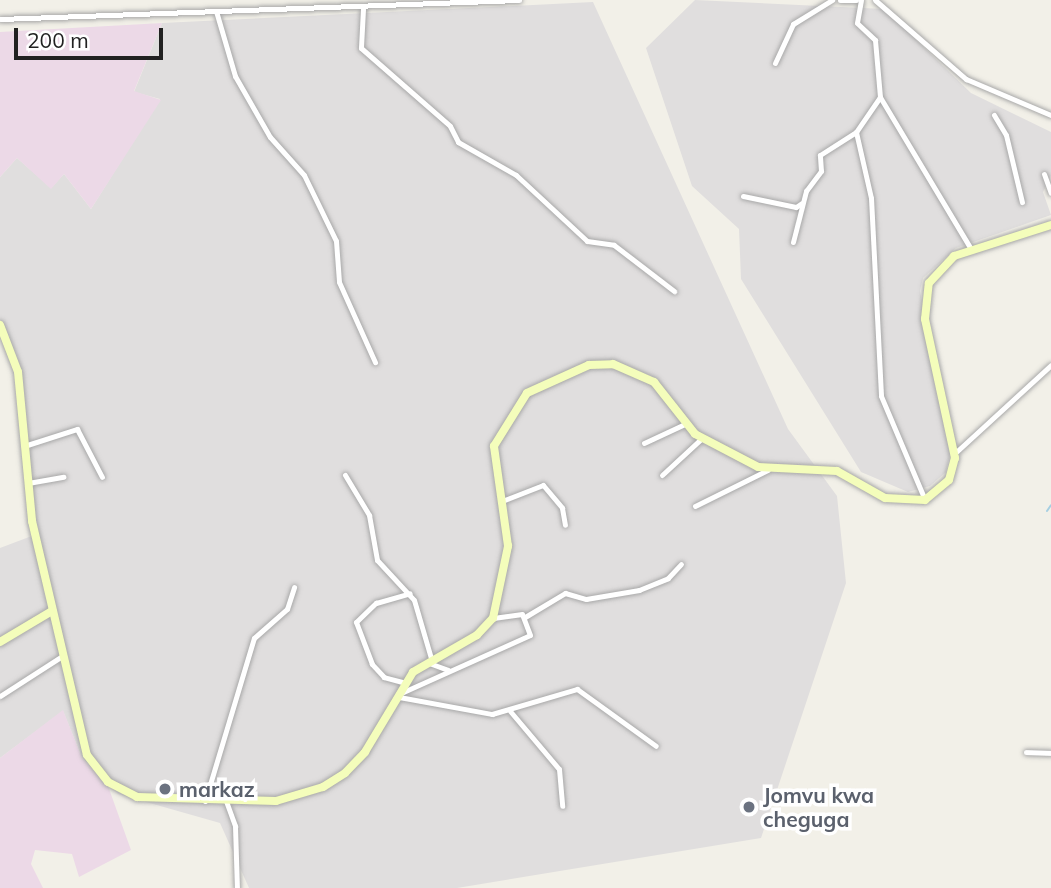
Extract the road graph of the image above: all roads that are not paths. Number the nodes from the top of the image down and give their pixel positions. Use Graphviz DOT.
graph roads {
  1 [pos="519,0"];
  2 [pos="832,0"];
  3 [pos="840,0"];
  4 [pos="858,0"];
  5 [pos="875,0"];
  6 [pos="169,1"];
  7 [pos="170,9"];
  8 [pos="363,9"];
  9 [pos="216,11"];
  10 [pos="0,19"];
  11 [pos="775,63"];
  12 [pos="880,97"];
  13 [pos="995,115"];
  14 [pos="1051,115"];
  15 [pos="856,132"];
  16 [pos="1044,174"];
  17 [pos="1051,193"];
  18 [pos="743,196"];
  19 [pos="1021,201"];
  20 [pos="802,203"];
  21 [pos="1051,225"];
  22 [pos="793,242"];
  23 [pos="971,249"];
  24 [pos="674,291"];
  25 [pos="0,326"];
  26 [pos="376,362"];
  27 [pos="1051,365"];
  28 [pos="685,424"];
  29 [pos="702,438"];
  30 [pos="644,443"];
  31 [pos="24,446"];
  32 [pos="955,453"];
  33 [pos="768,470"];
  34 [pos="345,475"];
  35 [pos="662,475"];
  36 [pos="63,477"];
  37 [pos="102,477"];
  38 [pos="28,483"];
  39 [pos="925,500"];
  40 [pos="502,501"];
  41 [pos="695,506"];
  42 [pos="565,526"];
  43 [pos="681,564"];
  44 [pos="294,587"];
  45 [pos="410,593"];
  46 [pos="52,611"];
  47 [pos="525,617"];
  48 [pos="493,618"];
  49 [pos="0,642"];
  50 [pos="62,656"];
  51 [pos="428,660"];
  52 [pos="449,670"];
  53 [pos="406,683"];
  54 [pos="400,695"];
  55 [pos="0,696"];
  56 [pos="510,712"];
  57 [pos="656,746"];
  58 [pos="1026,752"];
  59 [pos="1051,753"];
  60 [pos="205,801"];
  61 [pos="226,801"];
  62 [pos="562,806"];
  63 [pos="237,888"];
  1 -- 8 [label="street"];
  2 -- 11 [label="street"];
  3 -- 4 [label="street"];
  4 -- 12 [label="street"];
  5 -- 14 [label="street"];
  6 -- 7 [label="street"];
  7 -- 9 [label="street"];
  7 -- 10 [label="street"];
  8 -- 9 [label="street"];
  8 -- 24 [label="street"];
  9 -- 26 [label="street"];
  12 -- 15 [label="street"];
  12 -- 23 [label="street"];
  13 -- 19 [label="street"];
  15 -- 20 [label="street"];
  15 -- 39 [label="street"];
  16 -- 17 [label="street"];
  18 -- 20 [label="street"];
  20 -- 22 [label="street"];
  21 -- 23 [label="main road"];
  23 -- 32 [label="main road"];
  25 -- 31 [label="main road"];
  27 -- 32 [label="street"];
  28 -- 29 [label="main road"];
  28 -- 30 [label="street"];
  28 -- 40 [label="main road"];
  29 -- 33 [label="main road"];
  29 -- 35 [label="street"];
  31 -- 37 [label="street"];
  31 -- 38 [label="main road"];
  32 -- 39 [label="main road"];
  33 -- 39 [label="main road"];
  33 -- 41 [label="street"];
  34 -- 45 [label="street"];
  36 -- 38 [label="street"];
  38 -- 46 [label="main road"];
  40 -- 42 [label="street"];
  40 -- 48 [label="main road"];
  43 -- 47 [label="street"];
  44 -- 60 [label="street"];
  45 -- 51 [label="street"];
  45 -- 53 [label="street"];
  46 -- 49 [label="main road"];
  46 -- 50 [label="main road"];
  47 -- 48 [label="street"];
  47 -- 52 [label="street"];
  48 -- 51 [label="main road"];
  50 -- 55 [label="street"];
  50 -- 60 [label="main road"];
  51 -- 52 [label="street"];
  51 -- 53 [label="main road"];
  52 -- 54 [label="street"];
  53 -- 54 [label="main road"];
  54 -- 56 [label="street"];
  54 -- 61 [label="main road"];
  56 -- 57 [label="street"];
  56 -- 62 [label="street"];
  58 -- 59 [label="street"];
  60 -- 61 [label="main road"];
  61 -- 63 [label="street"];
}
